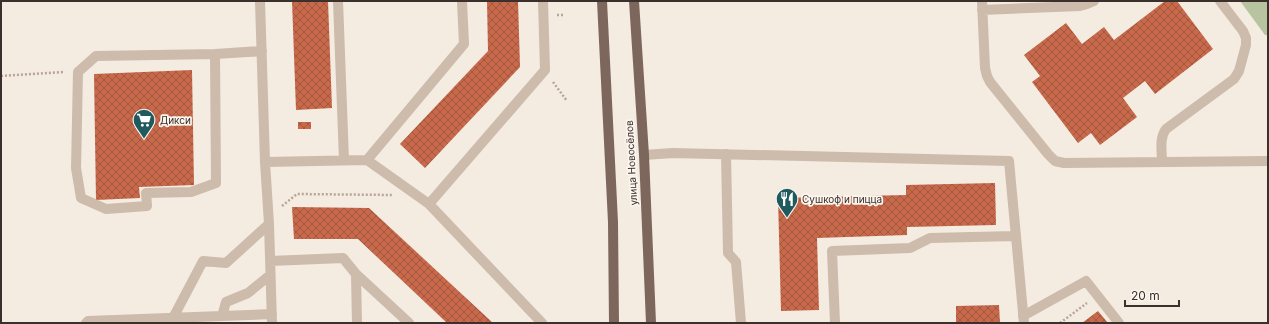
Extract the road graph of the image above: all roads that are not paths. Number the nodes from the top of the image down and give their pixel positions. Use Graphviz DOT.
graph roads {
  1 [pos="260,1"];
  2 [pos="338,1"];
  3 [pos="462,1"];
  4 [pos="542,1"];
  5 [pos="602,1"];
  6 [pos="634,1"];
  7 [pos="1094,1"];
  8 [pos="1220,1"];
  9 [pos="982,6"];
  10 [pos="262,51"];
  11 [pos="215,54"];
  12 [pos="726,154"];
  13 [pos="644,155"];
  14 [pos="344,160"];
  15 [pos="367,160"];
  16 [pos="1268,161"];
  17 [pos="265,162"];
  18 [pos="1162,162"];
  19 [pos="429,204"];
  20 [pos="269,220"];
  21 [pos="1015,236"];
  22 [pos="270,261"];
  23 [pos="356,274"];
  24 [pos="270,275"];
  25 [pos="222,316"];
  26 [pos="173,318"];
  27 [pos="272,319"];
  28 [pos="1023,319"];
  29 [pos="86,323"];
  30 [pos="357,323"];
  31 [pos="409,323"];
  32 [pos="542,323"];
  33 [pos="614,323"];
  34 [pos="651,323"];
  35 [pos="741,323"];
  36 [pos="835,323"];
  37 [pos="1119,323"];
  1 -- 10 [label="lane"];
  2 -- 14 [label="lane"];
  3 -- 15 [label="lane"];
  4 -- 19 [label="lane"];
  5 -- 33 [label="main road, улица Новосёлов"];
  6 -- 13 [label="main road, улица Новосёлов"];
  7 -- 9 [label="lane"];
  8 -- 18 [label="lane"];
  9 -- 18 [label="lane"];
  10 -- 11 [label="lane"];
  10 -- 17 [label="lane"];
  11 -- 11 [label="lane"];
  12 -- 13 [label="lane"];
  12 -- 21 [label="lane"];
  12 -- 35 [label="lane"];
  13 -- 34 [label="main road, улица Новосёлов"];
  14 -- 15 [label="lane"];
  14 -- 17 [label="lane"];
  15 -- 19 [label="lane"];
  16 -- 18 [label="lane"];
  17 -- 20 [label="lane"];
  19 -- 32 [label="lane"];
  20 -- 22 [label="lane"];
  20 -- 26 [label="lane"];
  21 -- 28 [label="lane"];
  21 -- 36 [label="lane"];
  22 -- 23 [label="lane"];
  22 -- 24 [label="lane"];
  23 -- 30 [label="lane"];
  23 -- 31 [label="lane"];
  24 -- 25 [label="lane"];
  24 -- 27 [label="lane"];
  25 -- 26 [label="lane"];
  25 -- 27 [label="lane"];
  26 -- 29 [label="lane"];
  28 -- 37 [label="lane"];
}
